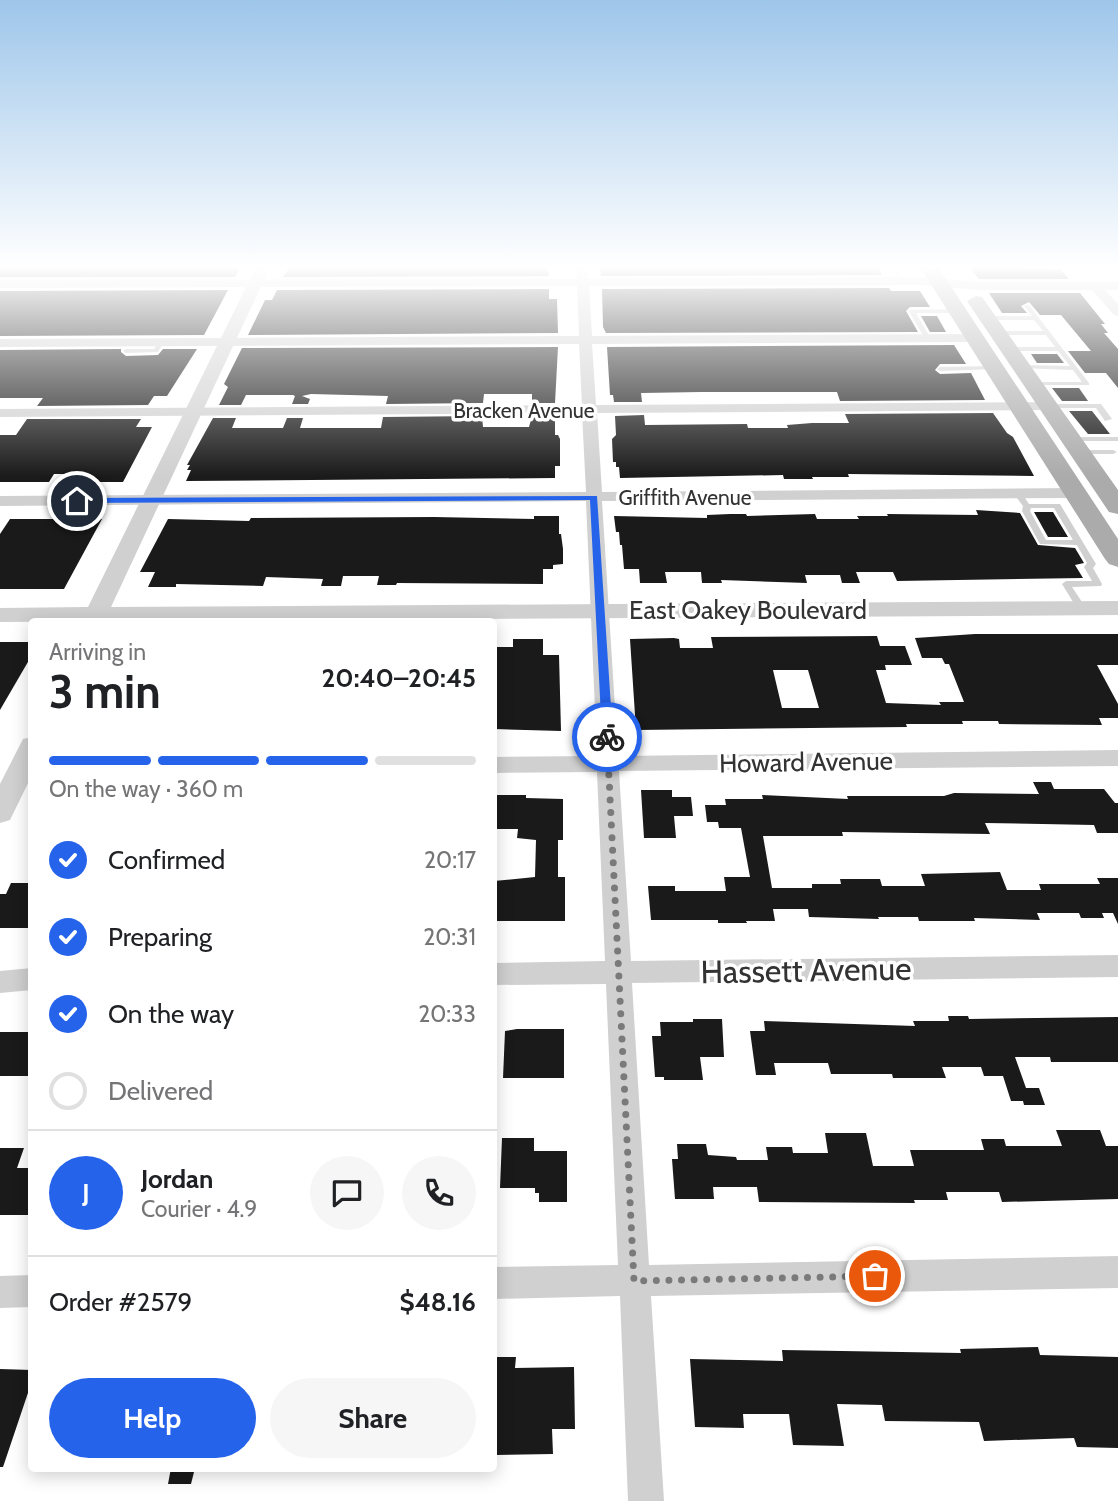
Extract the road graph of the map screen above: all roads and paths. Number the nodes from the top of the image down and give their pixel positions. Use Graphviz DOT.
graph roads {
  1 [pos="229,337"];
  2 [pos="1001,337"];
  3 [pos="1014,337"];
  4 [pos="1050,337"];
  5 [pos="975,338"];
  6 [pos="928,339"];
  7 [pos="586,340"];
  8 [pos="162,342"];
  9 [pos="227,342"];
  10 [pos="0,343"];
  11 [pos="1060,349"];
  12 [pos="126,351"];
  13 [pos="994,368"];
  14 [pos="1074,368"];
  15 [pos="940,369"];
  16 [pos="1027,375"];
  17 [pos="1048,406"];
  18 [pos="1020,408"];
  19 [pos="590,410"];
  20 [pos="0,412"];
  21 [pos="193,412"];
  22 [pos="1118,437"];
  23 [pos="1075,446"];
  24 [pos="1113,452"];
  25 [pos="1075,493"];
  26 [pos="594,497"];
  27 [pos="151,500"];
  28 [pos="1022,500"];
  29 [pos="0,501"];
  30 [pos="1118,507"];
  31 [pos="1069,527"];
  32 [pos="1097,546"];
  33 [pos="1081,608"];
  34 [pos="1118,608"];
  35 [pos="600,610"];
  36 [pos="0,615"];
  37 [pos="94,618"];
  38 [pos="28,753"];
  39 [pos="1118,758"];
  40 [pos="609,764"];
  41 [pos="497,765"];
  42 [pos="17,774"];
  43 [pos="0,812"];
  44 [pos="1118,966"];
  45 [pos="619,972"];
  46 [pos="497,974"];
  47 [pos="28,979"];
  48 [pos="0,982"];
  49 [pos="1118,1272"];
  50 [pos="634,1281"];
  51 [pos="497,1283"];
  52 [pos="28,1291"];
  53 [pos="0,1292"];
  54 [pos="646,1501"];
  1 -- 9 [label="street"];
  2 -- 16 [label="main road"];
  3 -- 11 [label="lane"];
  4 -- 11 [label="lane"];
  5 -- 6 [label="street"];
  5 -- 13 [label="main road"];
  6 -- 7 [label="street"];
  7 -- 9 [label="street"];
  7 -- 19 [label="street"];
  8 -- 9 [label="street"];
  8 -- 10 [label="street"];
  8 -- 12 [label="lane"];
  9 -- 21 [label="street"];
  11 -- 14 [label="lane"];
  13 -- 15 [label="lane"];
  13 -- 18 [label="main road"];
  14 -- 16 [label="lane"];
  14 -- 16 [label="lane"];
  16 -- 17 [label="main road"];
  17 -- 18 [label="street, Bracken Avenue"];
  17 -- 22 [label="lane"];
  17 -- 23 [label="main road"];
  18 -- 19 [label="street, Bracken Avenue"];
  18 -- 25 [label="main road"];
  19 -- 21 [label="street, Bracken Avenue"];
  19 -- 26 [label="street"];
  20 -- 21 [label="street, Bracken Avenue"];
  21 -- 27 [label="street"];
  22 -- 23 [label="lane"];
  23 -- 24 [label="lane"];
  23 -- 30 [label="main road"];
  25 -- 28 [label="street, Griffith Avenue"];
  25 -- 32 [label="main road"];
  26 -- 27 [label="street, Griffith Avenue"];
  26 -- 28 [label="street, Griffith Avenue"];
  26 -- 35 [label="street"];
  27 -- 29 [label="street, Griffith Avenue"];
  27 -- 37 [label="street"];
  28 -- 31 [label="lane"];
  28 -- 32 [label="lane"];
  31 -- 32 [label="lane"];
  31 -- 32 [label="lane"];
  32 -- 33 [label="lane"];
  33 -- 34 [label="street, East Oakey Boulevard"];
  33 -- 35 [label="street, East Oakey Boulevard"];
  35 -- 37 [label="street, East Oakey Boulevard"];
  35 -- 40 [label="street"];
  36 -- 37 [label="street, East Oakey Boulevard"];
  38 -- 42 [label="street"];
  39 -- 40 [label="street, Howard Avenue"];
  40 -- 41 [label="street, Howard Avenue"];
  40 -- 45 [label="street"];
  42 -- 43 [label="street"];
  44 -- 45 [label="street, Hassett Avenue"];
  45 -- 46 [label="street, Hassett Avenue"];
  45 -- 50 [label="street"];
  47 -- 48 [label="street"];
  49 -- 50 [label="street"];
  50 -- 51 [label="street"];
  50 -- 54 [label="street"];
  52 -- 53 [label="street"];
}
